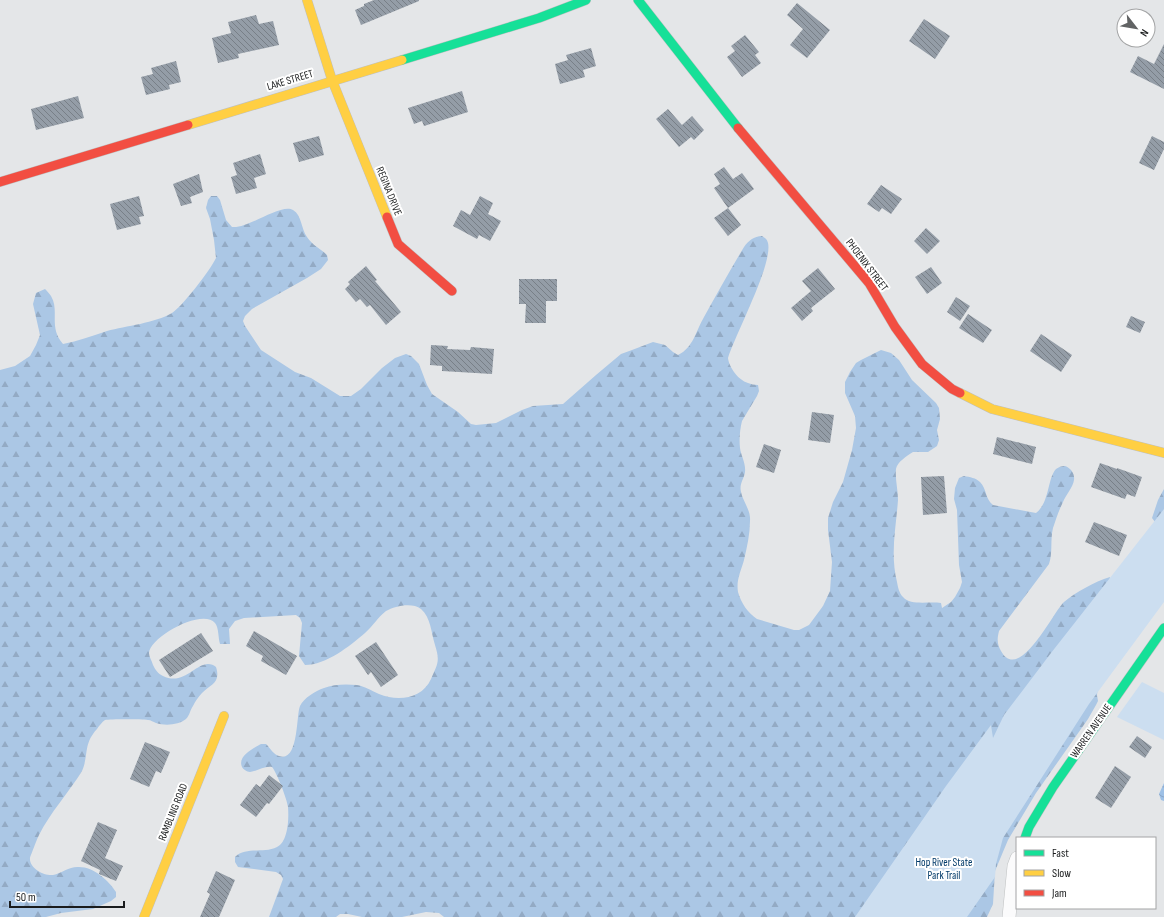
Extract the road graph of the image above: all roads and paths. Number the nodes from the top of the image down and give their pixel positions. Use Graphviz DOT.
graph roads {
  1 [pos="307,0"];
  2 [pos="586,0"];
  3 [pos="638,0"];
  4 [pos="332,80"];
  5 [pos="0,182"];
  6 [pos="452,291"];
  7 [pos="1164,453"];
  8 [pos="1164,628"];
  9 [pos="224,716"];
  10 [pos="1025,837"];
  11 [pos="1016,861"];
  12 [pos="144,917"];
  13 [pos="1009,917"];
  1 -- 4 [label="street, REGINA DRIVE"];
  2 -- 4 [label="street, LAKE STREET"];
  3 -- 7 [label="street, PHOENIX STREET"];
  4 -- 5 [label="street, LAKE STREET"];
  4 -- 6 [label="street, REGINA DRIVE"];
  8 -- 10 [label="street, WARREN AVENUE"];
  9 -- 12 [label="street, RAMBLING ROAD"];
  11 -- 13 [label="street"];
}
